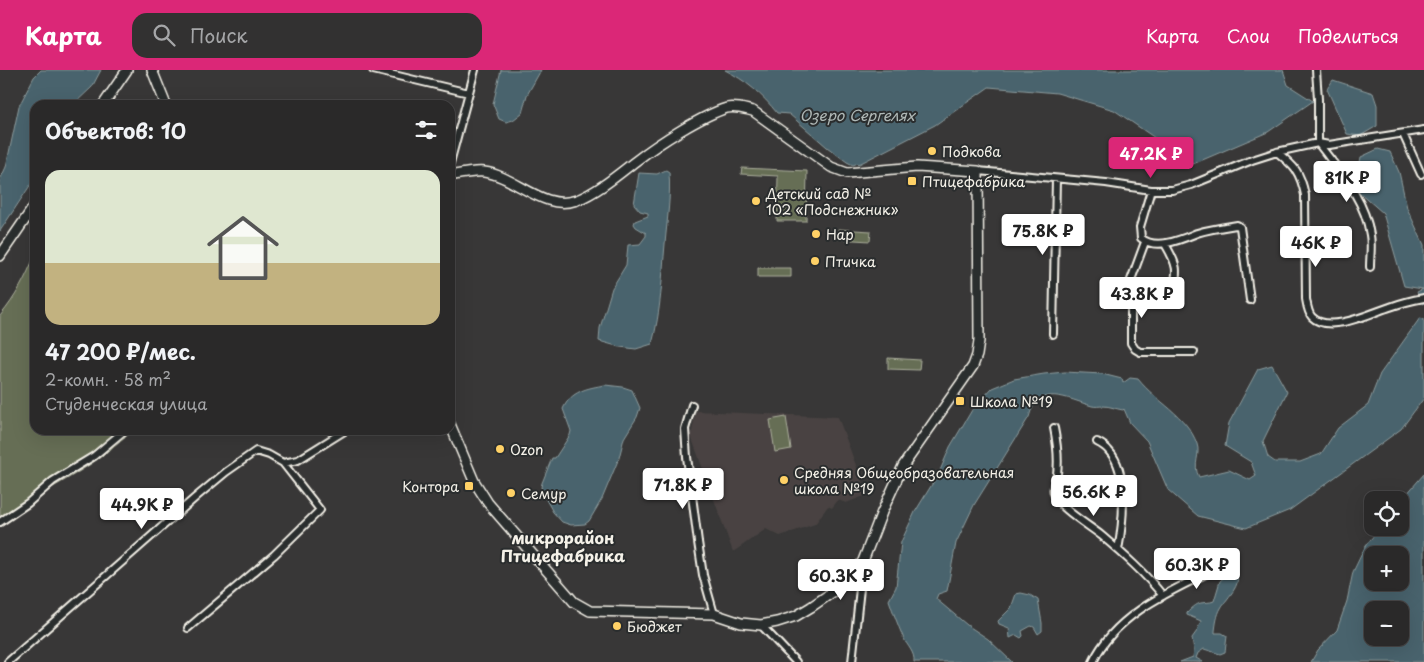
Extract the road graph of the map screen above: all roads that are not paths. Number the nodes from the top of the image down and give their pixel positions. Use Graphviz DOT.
graph roads {
  1 [pos="127,70"];
  2 [pos="152,70"];
  3 [pos="373,70"];
  4 [pos="475,70"];
  5 [pos="1316,70"];
  6 [pos="469,93"];
  7 [pos="106,100"];
  8 [pos="164,100"];
  9 [pos="1424,130"];
  10 [pos="1403,134"];
  11 [pos="1318,143"];
  12 [pos="455,144"];
  13 [pos="1277,152"];
  14 [pos="978,171"];
  15 [pos="1421,174"];
  16 [pos="455,175"];
  17 [pos="1056,179"];
  18 [pos="1151,190"];
  19 [pos="30,212"];
  20 [pos="1145,242"];
  21 [pos="1165,244"];
  22 [pos="0,256"];
  23 [pos="1370,266"];
  24 [pos="1424,298"];
  25 [pos="1172,299"];
  26 [pos="1250,300"];
  27 [pos="1053,334"];
  28 [pos="1194,352"];
  29 [pos="692,405"];
  30 [pos="1054,428"];
  31 [pos="120,435"];
  32 [pos="338,435"];
  33 [pos="455,435"];
  34 [pos="1097,442"];
  35 [pos="283,463"];
  36 [pos="0,522"];
  37 [pos="1118,550"];
  38 [pos="863,561"];
  39 [pos="1222,566"];
  40 [pos="1163,596"];
  41 [pos="714,614"];
  42 [pos="761,625"];
  43 [pos="188,628"];
  44 [pos="8,662"];
  45 [pos="796,662"];
  46 [pos="852,662"];
  47 [pos="1094,662"];
  1 -- 7 [label="street"];
  2 -- 8 [label="street"];
  3 -- 6 [label="street"];
  4 -- 6 [label="street"];
  5 -- 11 [label="street"];
  6 -- 12 [label="street"];
  9 -- 10 [label="street"];
  10 -- 11 [label="street"];
  10 -- 15 [label="street"];
  11 -- 13 [label="street"];
  11 -- 23 [label="street"];
  13 -- 18 [label="street"];
  13 -- 24 [label="street"];
  14 -- 16 [label="street"];
  14 -- 17 [label="street"];
  14 -- 38 [label="street"];
  17 -- 18 [label="street"];
  17 -- 27 [label="street"];
  18 -- 20 [label="street"];
  19 -- 22 [label="street"];
  20 -- 21 [label="street"];
  20 -- 28 [label="street"];
  21 -- 25 [label="street"];
  21 -- 26 [label="street"];
  29 -- 41 [label="street"];
  30 -- 37 [label="street"];
  31 -- 36 [label="street"];
  32 -- 35 [label="street"];
  33 -- 41 [label="street"];
  34 -- 37 [label="street"];
  35 -- 43 [label="street"];
  35 -- 44 [label="street"];
  37 -- 40 [label="street"];
  38 -- 42 [label="street"];
  38 -- 46 [label="street"];
  39 -- 40 [label="street"];
  40 -- 47 [label="street"];
  41 -- 42 [label="street"];
  42 -- 45 [label="street"];
}
